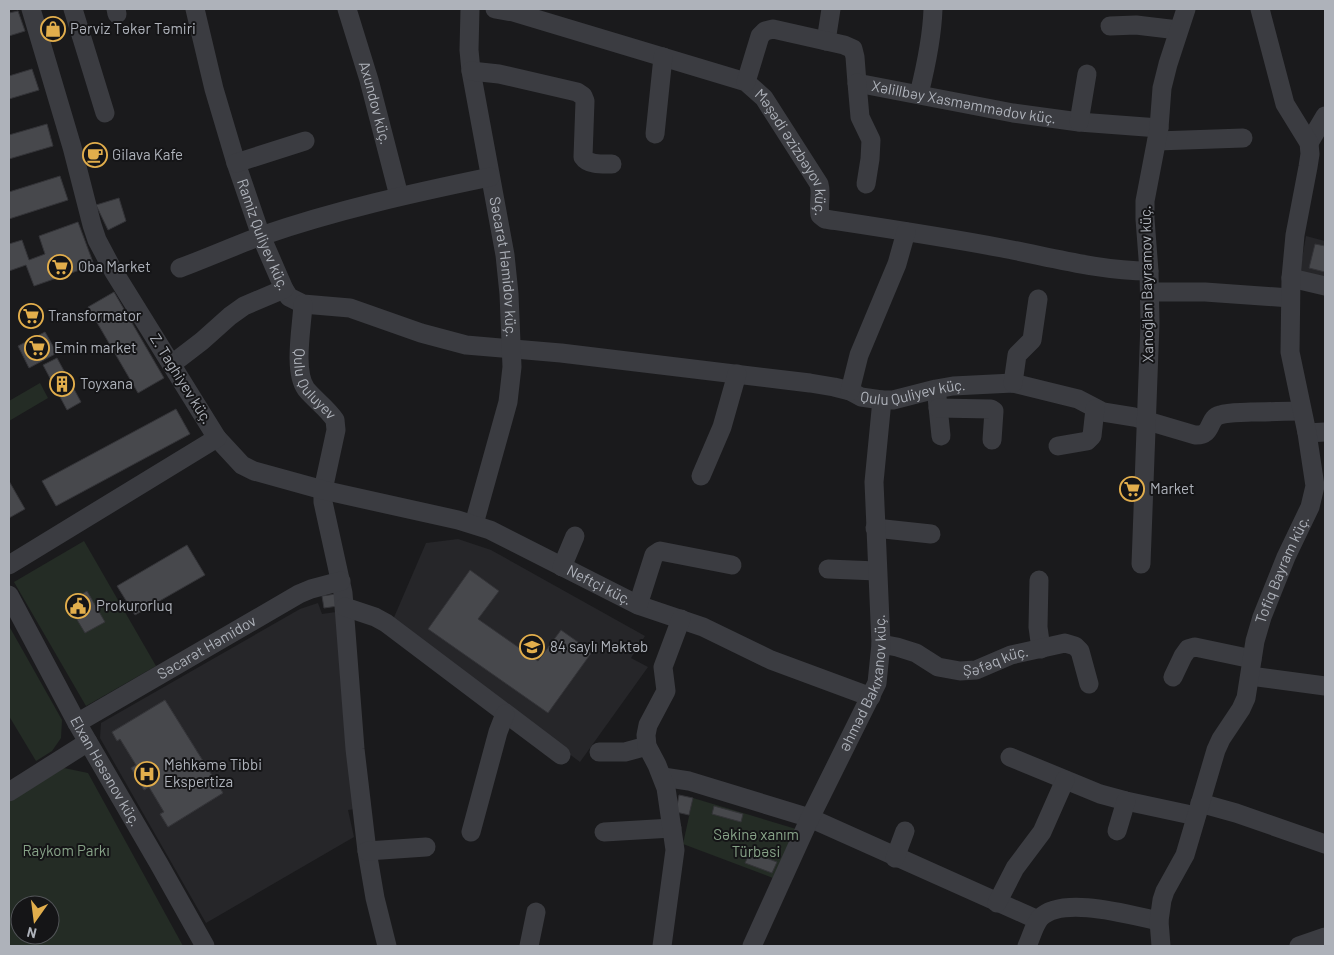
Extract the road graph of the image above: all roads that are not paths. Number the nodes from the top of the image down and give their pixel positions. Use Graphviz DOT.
graph roads {
  1 [pos="31,9"];
  2 [pos="73,9"];
  3 [pos="195,9"];
  4 [pos="347,9"];
  5 [pos="470,9"];
  6 [pos="495,9"];
  7 [pos="831,9"];
  8 [pos="933,9"];
  9 [pos="1186,9"];
  10 [pos="1260,9"];
  11 [pos="1110,26"];
  12 [pos="1178,30"];
  13 [pos="826,41"];
  14 [pos="663,56"];
  15 [pos="471,71"];
  16 [pos="1087,74"];
  17 [pos="746,82"];
  18 [pos="857,83"];
  19 [pos="919,94"];
  20 [pos="105,113"];
  21 [pos="1325,116"];
  22 [pos="1079,122"];
  23 [pos="655,134"];
  24 [pos="1158,135"];
  25 [pos="1243,138"];
  26 [pos="305,141"];
  27 [pos="1309,143"];
  28 [pos="236,163"];
  29 [pos="612,164"];
  30 [pos="490,177"];
  31 [pos="866,184"];
  32 [pos="400,196"];
  33 [pos="906,232"];
  34 [pos="261,236"];
  35 [pos="180,268"];
  36 [pos="1149,272"];
  37 [pos="1291,278"];
  38 [pos="1325,286"];
  39 [pos="284,289"];
  40 [pos="1150,292"];
  41 [pos="1290,298"];
  42 [pos="1038,299"];
  43 [pos="303,304"];
  44 [pos="510,349"];
  45 [pos="172,364"];
  46 [pos="737,374"];
  47 [pos="1013,383"];
  48 [pos="936,389"];
  49 [pos="850,391"];
  50 [pos="882,400"];
  51 [pos="938,408"];
  52 [pos="1095,409"];
  53 [pos="1302,411"];
  54 [pos="1147,421"];
  55 [pos="1316,433"];
  56 [pos="941,436"];
  57 [pos="217,438"];
  58 [pos="992,440"];
  59 [pos="1058,446"];
  60 [pos="700,476"];
  61 [pos="323,490"];
  62 [pos="1317,509"];
  63 [pos="474,524"];
  64 [pos="875,528"];
  65 [pos="931,534"];
  66 [pos="574,536"];
  67 [pos="9,564"];
  68 [pos="1141,564"];
  69 [pos="732,566"];
  70 [pos="562,567"];
  71 [pos="828,569"];
  72 [pos="877,571"];
  73 [pos="1038,580"];
  74 [pos="341,581"];
  75 [pos="9,595"];
  76 [pos="638,605"];
  77 [pos="344,607"];
  78 [pos="681,619"];
  79 [pos="880,644"];
  80 [pos="1041,648"];
  81 [pos="1251,668"];
  82 [pos="1173,677"];
  83 [pos="1089,684"];
  84 [pos="1325,686"];
  85 [pos="871,697"];
  86 [pos="506,714"];
  87 [pos="77,722"];
  88 [pos="88,742"];
  89 [pos="647,746"];
  90 [pos="600,752"];
  91 [pos="561,755"];
  92 [pos="1010,757"];
  93 [pos="663,777"];
  94 [pos="1065,780"];
  95 [pos="9,792"];
  96 [pos="1126,801"];
  97 [pos="1198,810"];
  98 [pos="810,818"];
  99 [pos="672,828"];
  100 [pos="906,831"];
  101 [pos="1117,831"];
  102 [pos="471,832"];
  103 [pos="604,832"];
  104 [pos="1325,844"];
  105 [pos="426,847"];
  106 [pos="367,851"];
  107 [pos="895,858"];
  108 [pos="996,903"];
  109 [pos="536,912"];
  110 [pos="1038,920"];
  111 [pos="1159,920"];
  112 [pos="1325,937"];
  113 [pos="204,946"];
  114 [pos="387,946"];
  115 [pos="529,946"];
  116 [pos="662,946"];
  117 [pos="752,946"];
  118 [pos="1027,946"];
  119 [pos="1161,946"];
  120 [pos="1299,946"];
  1 -- 45 [label="street, Z. Taghiyev küç."];
  2 -- 20 [label="street"];
  3 -- 28 [label="street, Ramiz Quliyev küç."];
  4 -- 32 [label="street, Axundov küç."];
  5 -- 15 [label="street, Səcarət Həmidov küç."];
  6 -- 14 [label="street, Məşədi Əzizbəyov küç."];
  7 -- 13 [label="street"];
  8 -- 19 [label="street"];
  9 -- 12 [label="street, Xanoğlan Bayramov küç."];
  10 -- 27 [label="street"];
  11 -- 12 [label="street"];
  12 -- 24 [label="street, Xanoğlan Bayramov küç."];
  13 -- 17 [label="street, Xəlillbəy Xasməmmədov küç."];
  13 -- 18 [label="street, Xəlillbəy Xasməmmədov küç."];
  14 -- 17 [label="street, Məşədi Əzizbəyov küç."];
  14 -- 23 [label="street"];
  15 -- 29 [label="street"];
  15 -- 30 [label="street, Səcarət Həmidov küç."];
  16 -- 22 [label="street"];
  17 -- 33 [label="street, Məşədi Əzizbəyov küç."];
  18 -- 19 [label="street, Xəlillbəy Xasməmmədov küç."];
  18 -- 31 [label="street"];
  19 -- 22 [label="street, Xəlillbəy Xasməmmədov küç."];
  21 -- 27 [label="street"];
  22 -- 24 [label="street, Xəlillbəy Xasməmmədov küç."];
  24 -- 25 [label="street, Xəlillbəy Xasməmmədov küç."];
  24 -- 36 [label="street, Xanoğlan Bayramov küç."];
  26 -- 28 [label="street"];
  27 -- 37 [label="street, Tofiq Bayram küç."];
  28 -- 34 [label="street, Ramiz Quliyev küç."];
  30 -- 32 [label="street"];
  30 -- 44 [label="street, Səcarət Həmidov küç."];
  32 -- 34 [label="street"];
  33 -- 36 [label="street, Məşədi Əzizbəyov küç."];
  33 -- 49 [label="street"];
  34 -- 35 [label="street"];
  34 -- 39 [label="street, Ramiz Quliyev küç."];
  36 -- 40 [label="street, Xanoğlan Bayramov küç."];
  37 -- 38 [label="street"];
  37 -- 41 [label="street, Tofiq Bayram küç."];
  39 -- 43 [label="street, Ramiz Quliyev küç."];
  39 -- 45 [label="street"];
  40 -- 41 [label="street"];
  40 -- 54 [label="street, Xanoğlan Bayramov küç."];
  41 -- 53 [label="street, Tofiq Bayram küç."];
  42 -- 47 [label="street"];
  43 -- 44 [label="street, Ramiz Quliyev küç."];
  43 -- 61 [label="street, Qulu Quluyev"];
  44 -- 46 [label="street, Qulu Quliyev küç."];
  44 -- 63 [label="street, Səcarət Həmidov küç."];
  45 -- 57 [label="street, Z. Taghiyev küç."];
  46 -- 49 [label="street, Qulu Quliyev küç."];
  46 -- 60 [label="street"];
  47 -- 48 [label="street, Qulu Quliyev küç."];
  47 -- 52 [label="street, Qulu Quliyev küç."];
  48 -- 50 [label="street, Qulu Quliyev küç."];
  48 -- 51 [label="street"];
  49 -- 50 [label="street, Qulu Quliyev küç."];
  50 -- 64 [label="street, Əhməd Bakıxanov küç."];
  51 -- 56 [label="street"];
  51 -- 58 [label="street"];
  52 -- 54 [label="street, Qulu Quliyev küç."];
  52 -- 59 [label="street"];
  53 -- 54 [label="street, Qulu Quliyev küç."];
  53 -- 55 [label="street, Tofiq Bayram küç."];
  54 -- 68 [label="street, Xanoğlan Bayramov küç."];
  55 -- 62 [label="street, Tofiq Bayram küç."];
  57 -- 61 [label="street, Neftçi küç."];
  57 -- 67 [label="street, Z. Taghiyev küç."];
  61 -- 63 [label="street, Neftçi küç."];
  61 -- 74 [label="street"];
  62 -- 81 [label="street, Tofiq Bayram küç."];
  63 -- 70 [label="street, Neftçi küç."];
  64 -- 65 [label="street"];
  64 -- 72 [label="street, Əhməd Bakıxanov küç."];
  66 -- 70 [label="street"];
  69 -- 76 [label="street"];
  70 -- 76 [label="street, Neftçi küç."];
  71 -- 72 [label="street"];
  72 -- 79 [label="street, Əhməd Bakıxanov küç."];
  73 -- 80 [label="street"];
  74 -- 77 [label="street"];
  74 -- 87 [label="street, Səcarət Həmidov"];
  75 -- 87 [label="street, Elxan Həsənov küç."];
  76 -- 78 [label="street, Neftçi küç."];
  77 -- 86 [label="street"];
  77 -- 106 [label="street"];
  78 -- 85 [label="street, Neftçi küç."];
  78 -- 89 [label="street"];
  79 -- 80 [label="street, Şəfəq küç."];
  79 -- 85 [label="street, Əhməd Bakıxanov küç."];
  80 -- 83 [label="street, Şəfəq küç."];
  81 -- 82 [label="street"];
  81 -- 84 [label="street"];
  81 -- 97 [label="street, Tofiq Bayram küç."];
  85 -- 98 [label="street, Əhməd Bakıxanov küç."];
  86 -- 91 [label="street"];
  86 -- 102 [label="street"];
  87 -- 88 [label="street, Elxan Həsənov küç."];
  88 -- 95 [label="street"];
  88 -- 113 [label="street, Elxan Həsənov küç."];
  89 -- 90 [label="street"];
  89 -- 93 [label="street"];
  92 -- 94 [label="street"];
  93 -- 98 [label="street"];
  93 -- 99 [label="street"];
  94 -- 96 [label="street"];
  94 -- 108 [label="street"];
  96 -- 97 [label="street"];
  96 -- 101 [label="street"];
  97 -- 104 [label="street"];
  97 -- 111 [label="street, Tofiq Bayram küç."];
  98 -- 107 [label="street"];
  98 -- 117 [label="street, Əhməd Bakıxanov küç."];
  99 -- 103 [label="street"];
  99 -- 116 [label="street"];
  100 -- 107 [label="street"];
  105 -- 106 [label="street"];
  106 -- 114 [label="street"];
  107 -- 108 [label="street"];
  108 -- 110 [label="street"];
  109 -- 115 [label="street"];
  110 -- 111 [label="street"];
  110 -- 118 [label="street"];
  111 -- 119 [label="street, Tofiq Bayram küç."];
  112 -- 120 [label="street"];
}
